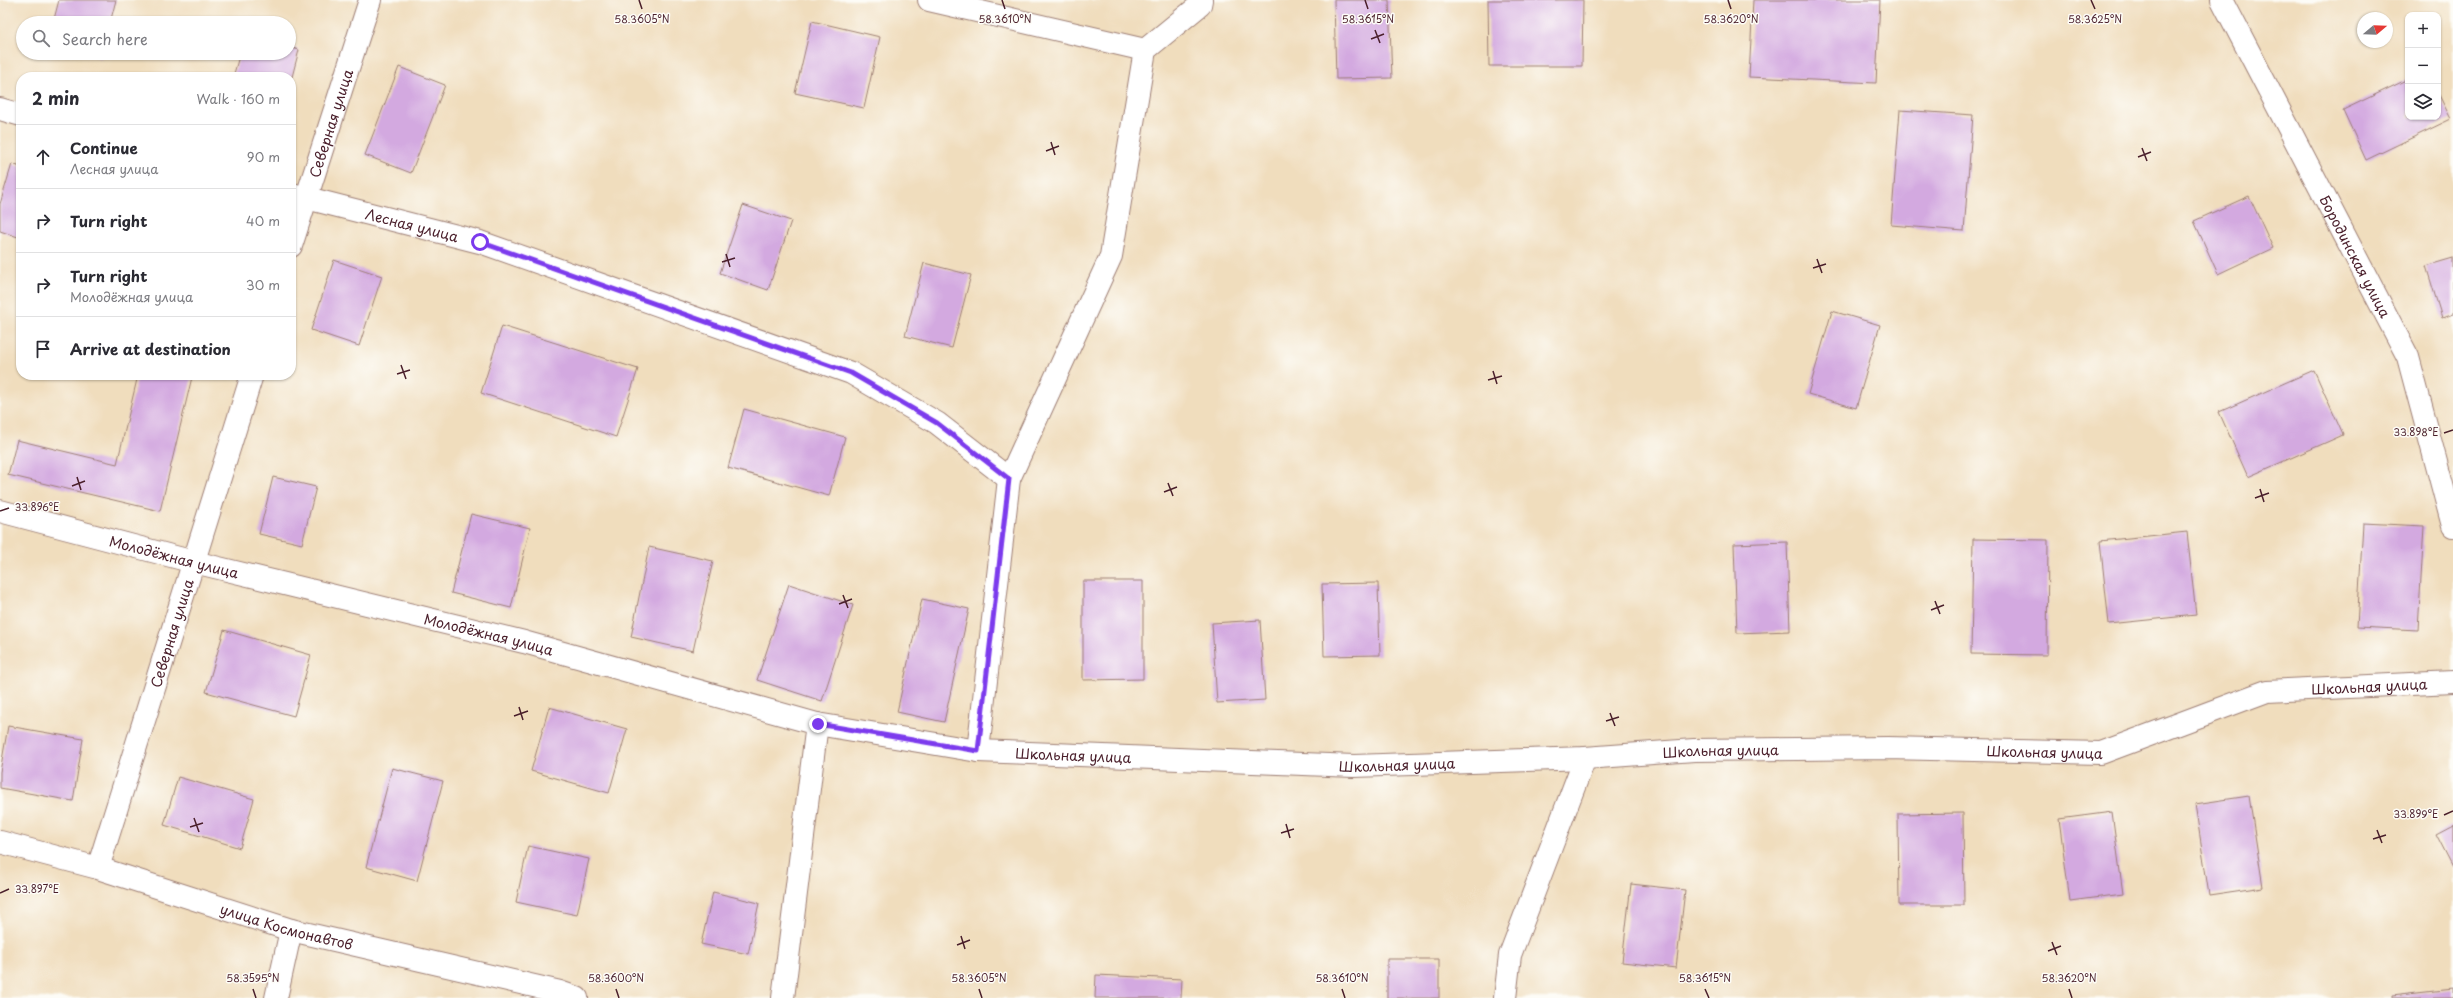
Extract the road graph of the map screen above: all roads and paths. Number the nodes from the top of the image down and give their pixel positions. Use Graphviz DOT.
graph roads {
  1 [pos="370,0"];
  2 [pos="929,0"];
  3 [pos="2222,0"];
  4 [pos="1204,2"];
  5 [pos="1145,50"];
  6 [pos="0,109"];
  7 [pos="16,114"];
  8 [pos="298,196"];
  9 [pos="296,210"];
  10 [pos="250,380"];
  11 [pos="1009,479"];
  12 [pos="0,510"];
  13 [pos="2453,526"];
  14 [pos="194,562"];
  15 [pos="2453,682"];
  16 [pos="818,724"];
  17 [pos="978,751"];
  18 [pos="1585,758"];
  19 [pos="0,842"];
  20 [pos="98,868"];
  21 [pos="291,930"];
  22 [pos="276,998"];
  23 [pos="577,998"];
  24 [pos="783,998"];
  25 [pos="1505,998"];
  1 -- 8 [label="street, Северная улица"];
  2 -- 5 [label="street"];
  3 -- 13 [label="street, Бородинская улица"];
  4 -- 5 [label="street"];
  5 -- 11 [label="street"];
  6 -- 7 [label="street"];
  8 -- 9 [label="street, Северная улица"];
  8 -- 11 [label="street, Лесная улица"];
  10 -- 14 [label="street, Северная улица"];
  11 -- 17 [label="street"];
  12 -- 14 [label="street, Молодёжная улица"];
  14 -- 16 [label="street, Молодёжная улица"];
  14 -- 20 [label="street, Северная улица"];
  15 -- 18 [label="street, Школьная улица"];
  16 -- 17 [label="street, Молодёжная улица"];
  16 -- 24 [label="street"];
  17 -- 18 [label="street, Школьная улица"];
  18 -- 25 [label="street"];
  19 -- 20 [label="street, улица Космонавтов"];
  20 -- 21 [label="street, улица Космонавтов"];
  21 -- 22 [label="street"];
  21 -- 23 [label="street, улица Космонавтов"];
}
